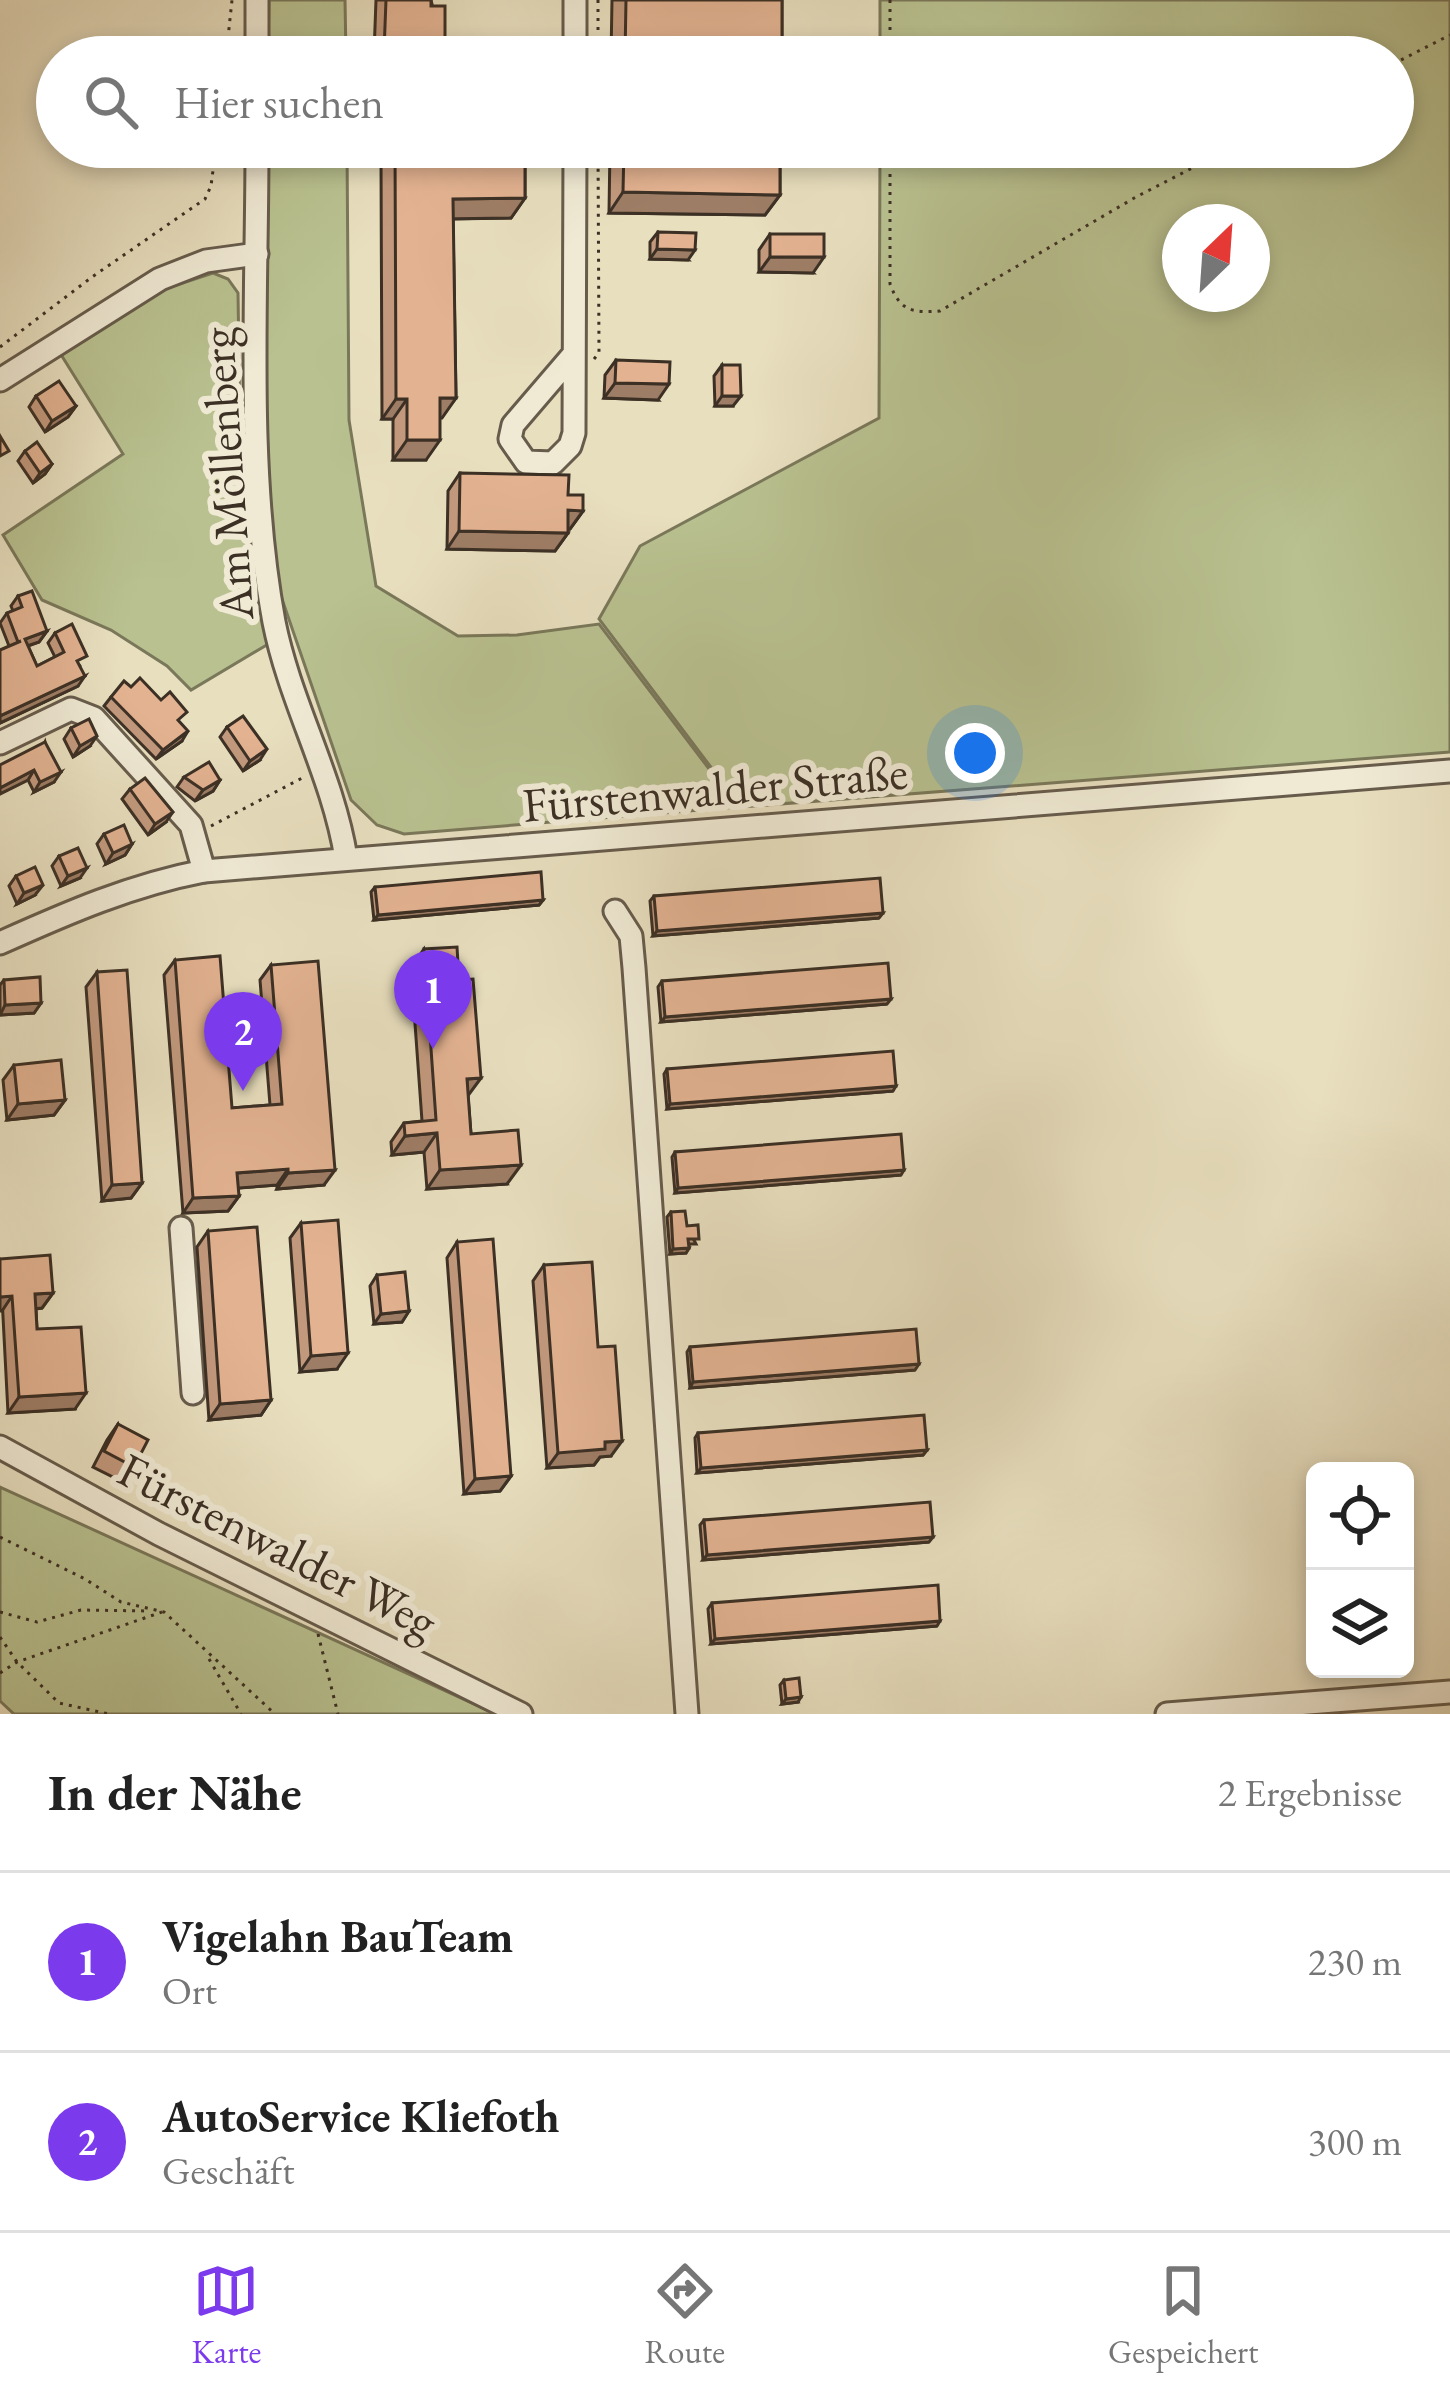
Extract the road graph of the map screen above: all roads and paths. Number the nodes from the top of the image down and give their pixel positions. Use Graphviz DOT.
graph roads {
  1 [pos="232,0"];
  2 [pos="257,0"];
  3 [pos="575,0"];
  4 [pos="598,0"];
  5 [pos="890,0"];
  6 [pos="1450,34"];
  7 [pos="228,36"];
  8 [pos="257,36"];
  9 [pos="575,36"];
  10 [pos="598,36"];
  11 [pos="890,36"];
  12 [pos="1414,53"];
  13 [pos="213,168"];
  14 [pos="257,168"];
  15 [pos="575,168"];
  16 [pos="598,168"];
  17 [pos="890,168"];
  18 [pos="1192,168"];
  19 [pos="257,254"];
  20 [pos="0,347"];
  21 [pos="573,358"];
  22 [pos="0,380"];
  23 [pos="0,743"];
  24 [pos="321,768"];
  25 [pos="1450,771"];
  26 [pos="196,834"];
  27 [pos="346,858"];
  28 [pos="204,871"];
  29 [pos="614,911"];
  30 [pos="0,942"];
  31 [pos="181,1228"];
  32 [pos="194,1393"];
  33 [pos="0,1447"];
  34 [pos="0,1537"];
  35 [pos="311,1608"];
  36 [pos="0,1612"];
  37 [pos="164,1612"];
  38 [pos="0,1637"];
  39 [pos="205,1652"];
  40 [pos="17,1662"];
  41 [pos="0,1673"];
  42 [pos="1450,1691"];
  43 [pos="109,1714"];
  44 [pos="241,1714"];
  45 [pos="275,1714"];
  46 [pos="338,1714"];
  47 [pos="521,1714"];
  48 [pos="687,1714"];
  49 [pos="1167,1714"];
  1 -- 7 [label="path"];
  2 -- 8 [label="street"];
  3 -- 9 [label="street"];
  4 -- 10 [label="path"];
  5 -- 11 [label="path"];
  6 -- 12 [label="path"];
  13 -- 20 [label="path"];
  14 -- 19 [label="street, Am Möllenberg"];
  15 -- 21 [label="street"];
  16 -- 21 [label="path"];
  17 -- 18 [label="path"];
  19 -- 22 [label="street"];
  19 -- 24 [label="street, Am Möllenberg"];
  21 -- 21 [label="street"];
  23 -- 26 [label="street"];
  24 -- 26 [label="path"];
  24 -- 27 [label="street, Am Möllenberg"];
  25 -- 27 [label="street, Fürstenwalder Straße"];
  26 -- 28 [label="street"];
  27 -- 28 [label="street, Fürstenwalder Straße"];
  28 -- 30 [label="street, Fürstenwalder Straße"];
  29 -- 48 [label="street"];
  31 -- 32 [label="street"];
  33 -- 35 [label="street, Fürstenwalder Weg"];
  34 -- 37 [label="path"];
  35 -- 46 [label="path"];
  35 -- 47 [label="street, Fürstenwalder Weg"];
  36 -- 37 [label="path"];
  37 -- 39 [label="path"];
  37 -- 40 [label="path"];
  38 -- 40 [label="path"];
  39 -- 44 [label="path"];
  39 -- 45 [label="path"];
  40 -- 41 [label="path"];
  40 -- 43 [label="path"];
  42 -- 49 [label="street"];
}
